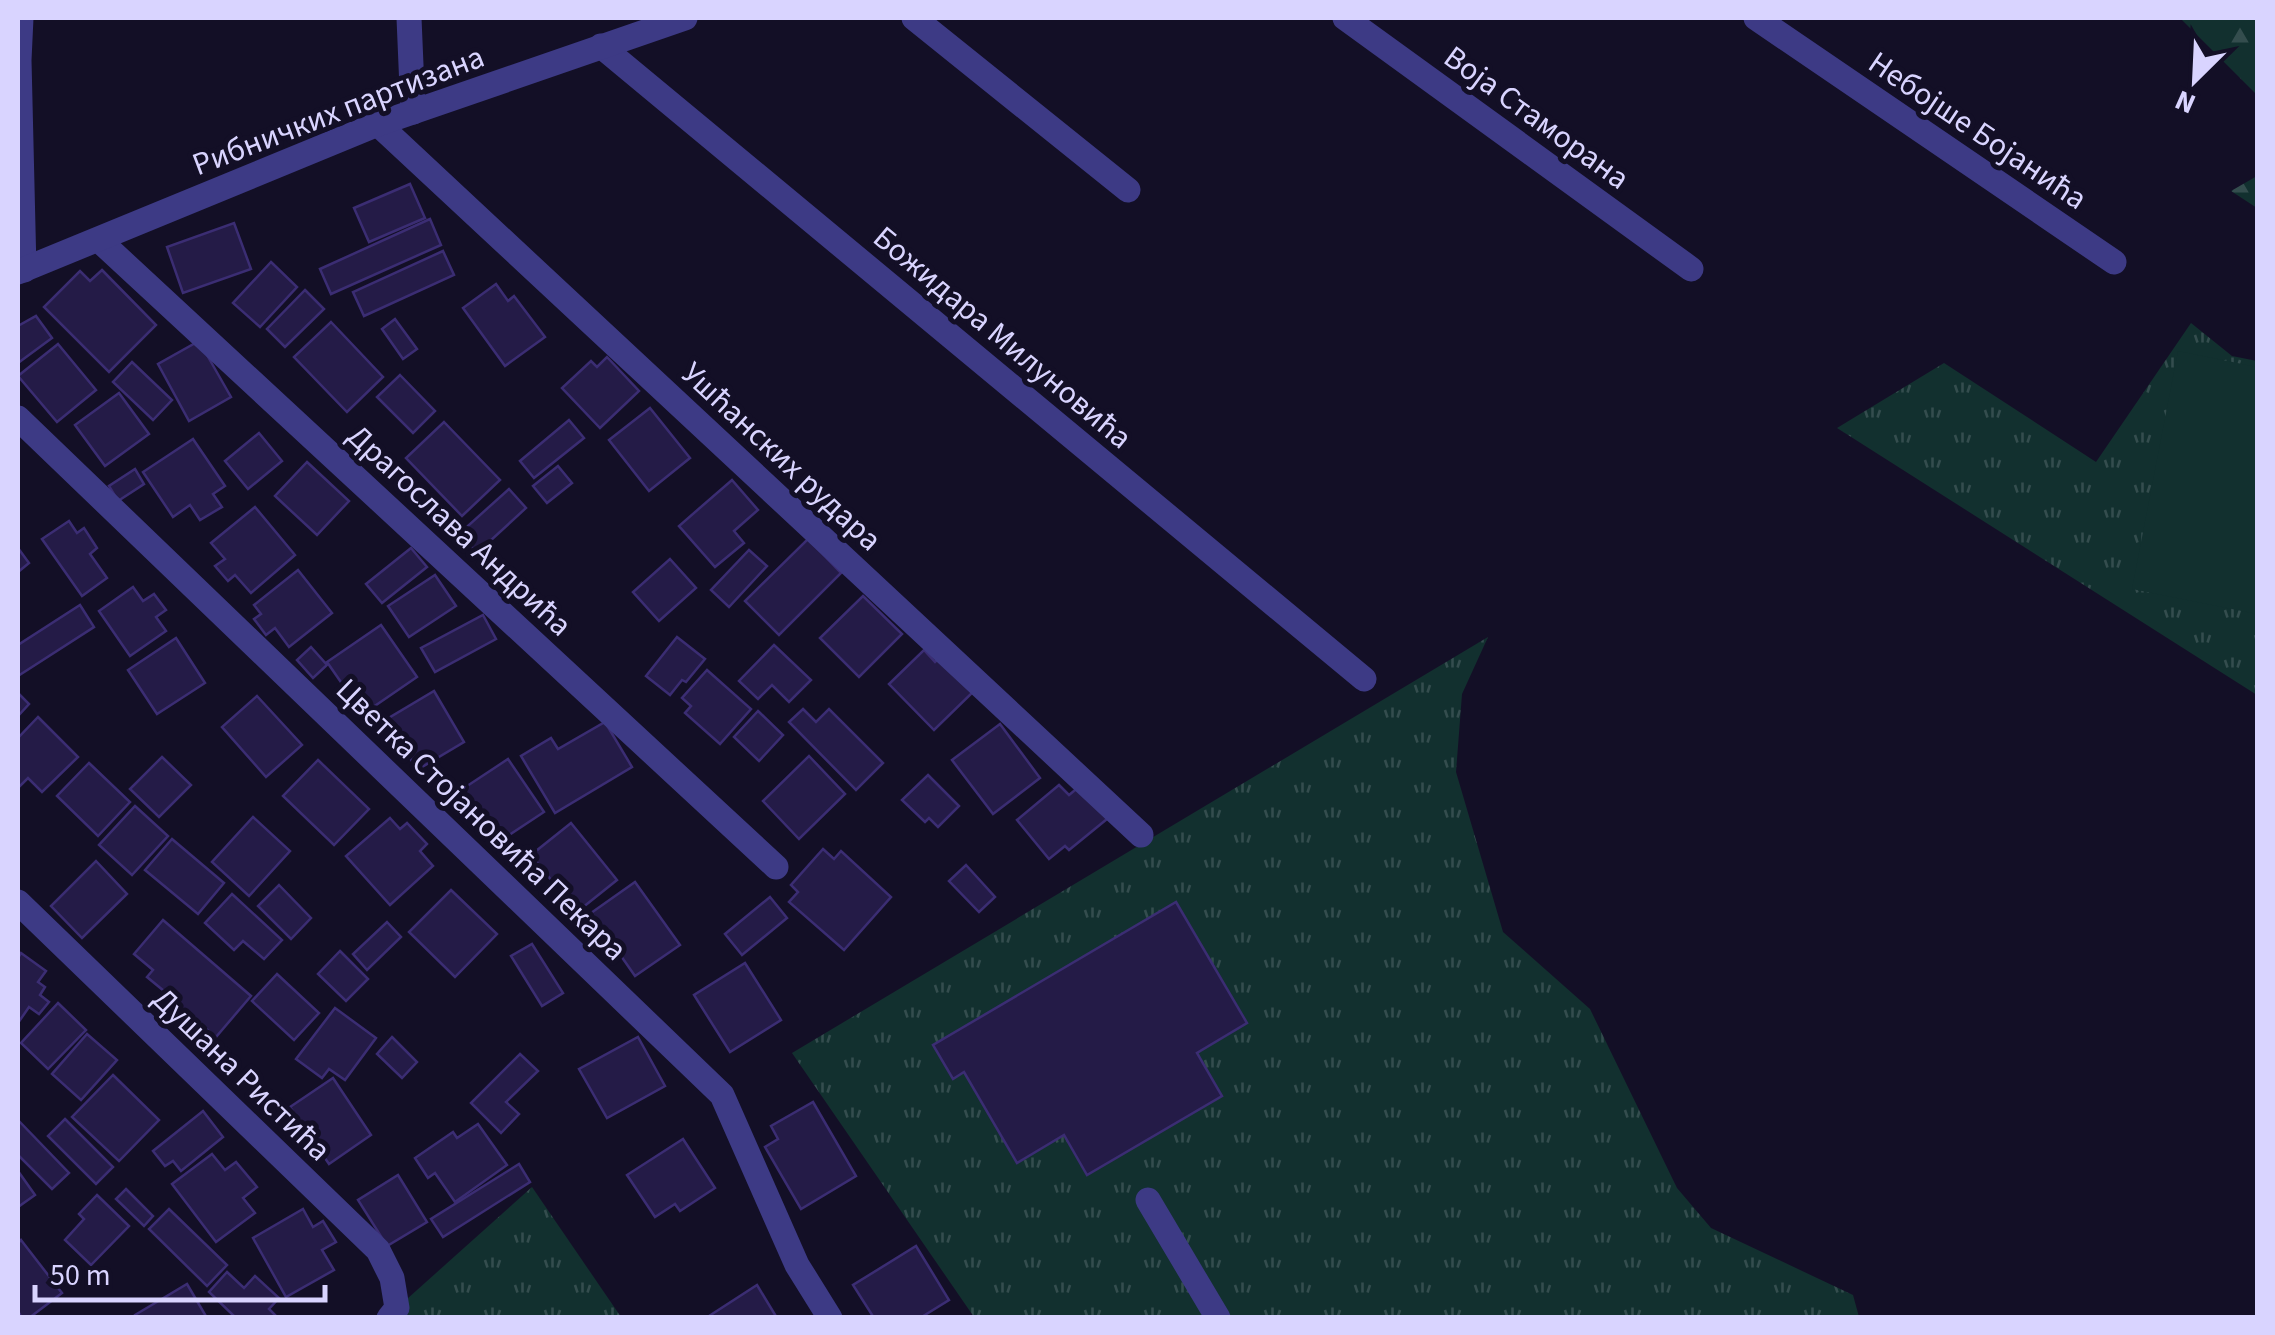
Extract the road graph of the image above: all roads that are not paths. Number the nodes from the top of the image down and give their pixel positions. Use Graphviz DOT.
graph roads {
  1 [pos="22,18"];
  2 [pos="408,18"];
  3 [pos="685,18"];
  4 [pos="914,18"];
  5 [pos="1344,18"];
  6 [pos="1756,18"];
  7 [pos="601,46"];
  8 [pos="18,60"];
  9 [pos="413,112"];
  10 [pos="378,124"];
  11 [pos="1128,190"];
  12 [pos="100,241"];
  13 [pos="2114,262"];
  14 [pos="1691,269"];
  15 [pos="21,271"];
  16 [pos="18,418"];
  17 [pos="1364,679"];
  18 [pos="1141,835"];
  19 [pos="776,867"];
  20 [pos="18,902"];
  21 [pos="1148,1200"];
  22 [pos="394,1313"];
  23 [pos="830,1318"];
  24 [pos="1218,1318"];
  1 -- 8 [label="street"];
  2 -- 9 [label="street"];
  3 -- 7 [label="street, Рибничких партизана"];
  4 -- 11 [label="street"];
  5 -- 14 [label="street, Воја Стаморана"];
  6 -- 13 [label="street, Небојше Бојанића"];
  7 -- 9 [label="street, Рибничких партизана"];
  7 -- 17 [label="street, Божидара Милуновића"];
  8 -- 15 [label="street"];
  9 -- 10 [label="street, Рибничких партизана"];
  10 -- 12 [label="street, Рибничких партизана"];
  10 -- 18 [label="street, Ушћанских рудара"];
  12 -- 15 [label="street, Рибничких партизана"];
  12 -- 19 [label="street, Драгослава Андрића"];
  16 -- 23 [label="street, Цветка Стојановића Пекара"];
  20 -- 22 [label="street, Душана Ристића"];
  21 -- 24 [label="street"];
}
